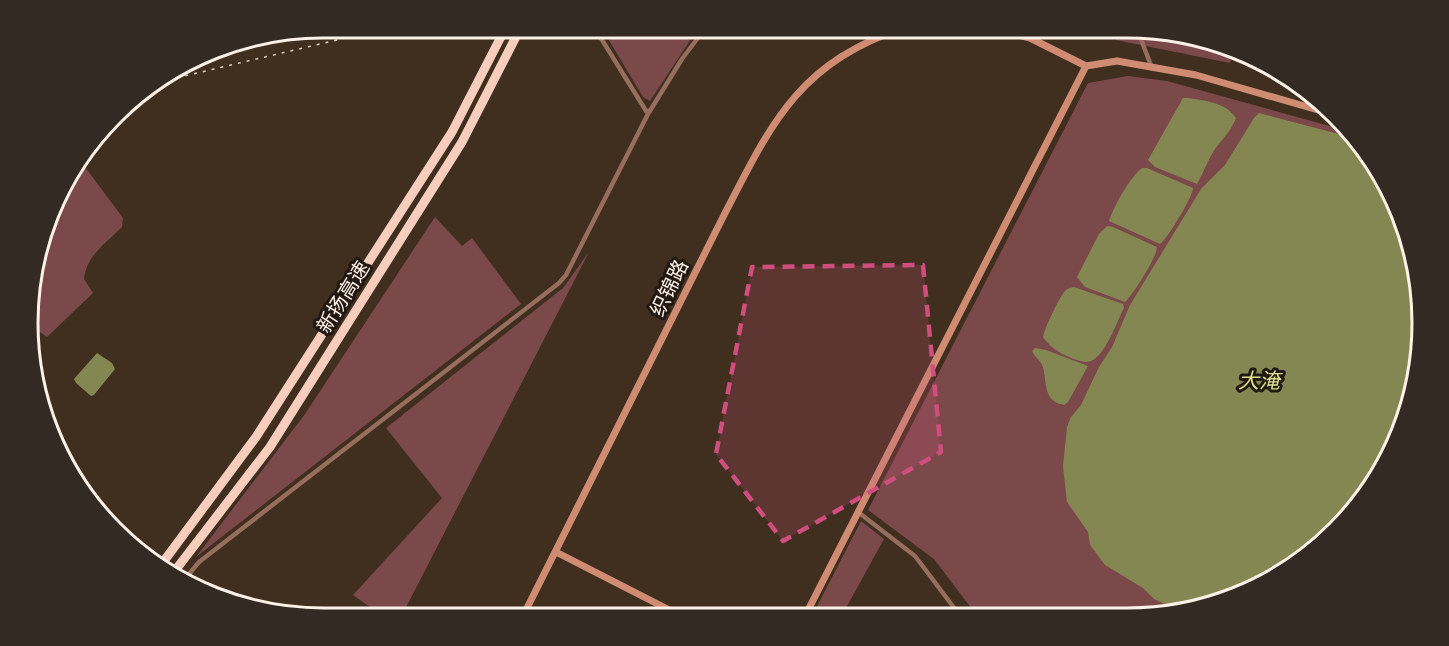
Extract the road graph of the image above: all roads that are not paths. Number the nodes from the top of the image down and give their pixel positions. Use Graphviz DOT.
graph roads {
  1 [pos="500,38"];
  2 [pos="515,38"];
  3 [pos="601,38"];
  4 [pos="698,38"];
  5 [pos="874,38"];
  6 [pos="1030,38"];
  7 [pos="1140,38"];
  8 [pos="1086,66"];
  9 [pos="1152,68"];
  10 [pos="1315,109"];
  11 [pos="648,114"];
  12 [pos="858,512"];
  13 [pos="556,552"];
  14 [pos="164,560"];
  15 [pos="177,568"];
  16 [pos="189,575"];
  17 [pos="527,608"];
  18 [pos="665,608"];
  19 [pos="809,608"];
  20 [pos="954,608"];
  1 -- 14 [label="highway, 新扬高速"];
  2 -- 15 [label="highway, 新扬高速"];
  3 -- 11 [label="street"];
  4 -- 11 [label="street"];
  5 -- 13 [label="street, 织锦路"];
  6 -- 8 [label="street"];
  7 -- 9 [label="street"];
  8 -- 9 [label="street"];
  8 -- 12 [label="street"];
  9 -- 10 [label="street"];
  11 -- 16 [label="street"];
  12 -- 19 [label="street"];
  12 -- 20 [label="street"];
  13 -- 17 [label="street, 织锦路"];
  13 -- 18 [label="street"];
}
